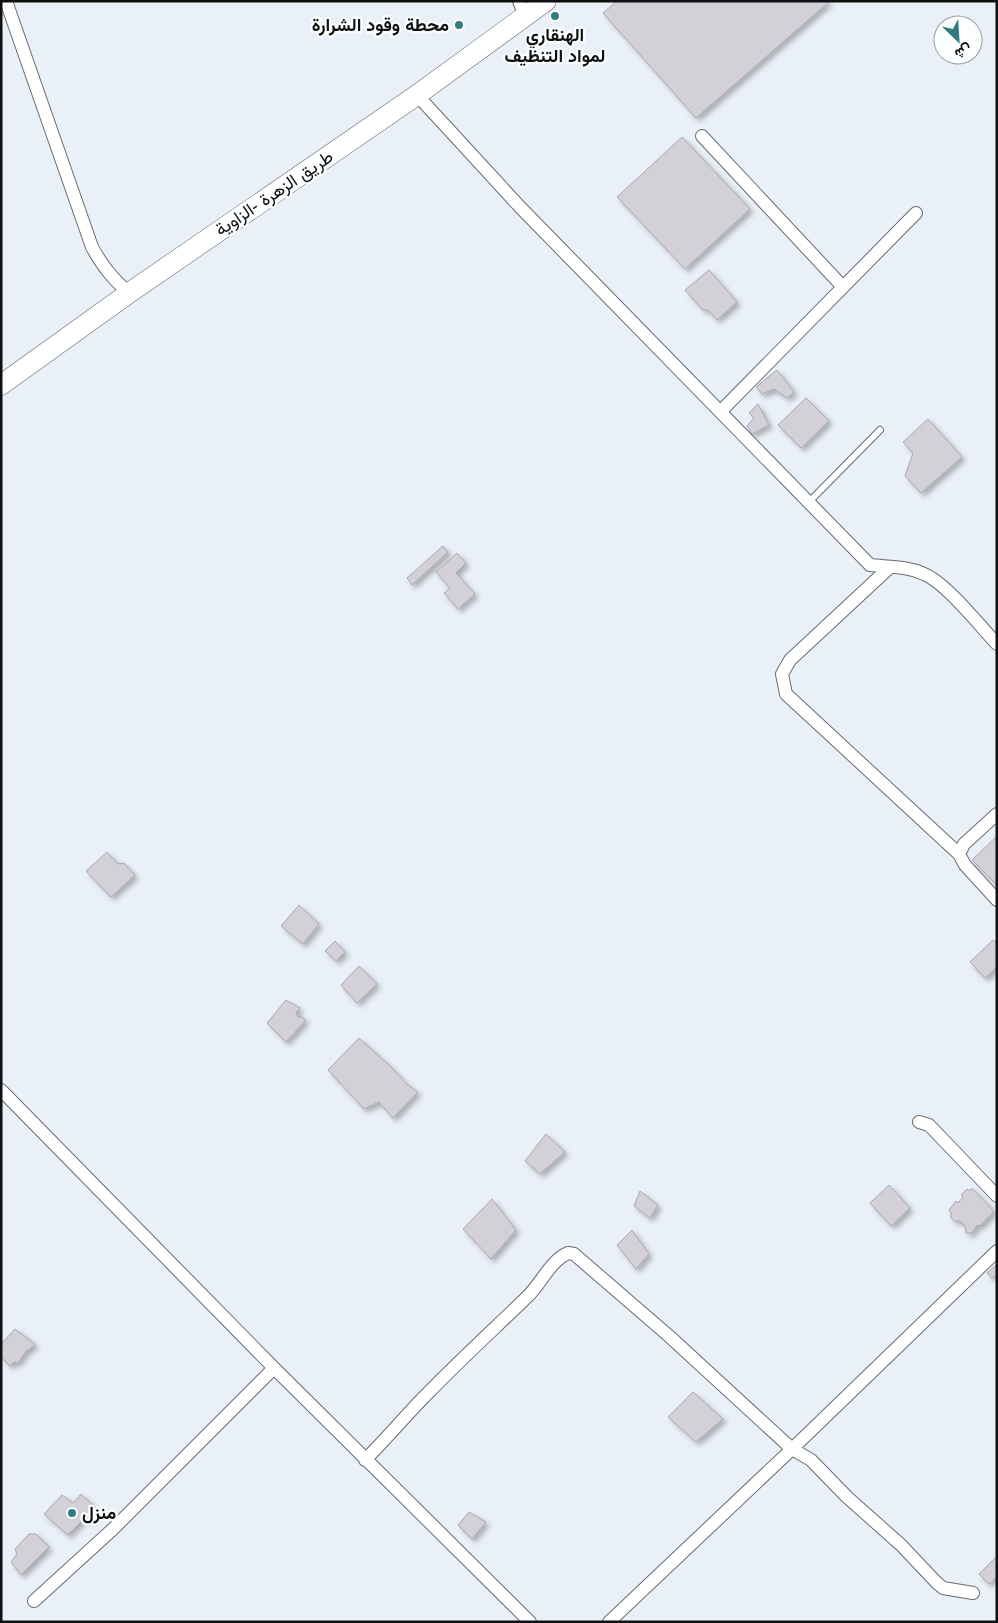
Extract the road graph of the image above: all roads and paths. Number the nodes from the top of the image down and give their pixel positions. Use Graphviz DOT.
graph roads {
  1 [pos="6,1"];
  2 [pos="546,1"];
  3 [pos="522,9"];
  4 [pos="416,95"];
  5 [pos="702,136"];
  6 [pos="916,213"];
  7 [pos="843,287"];
  8 [pos="129,293"];
  9 [pos="1,385"];
  10 [pos="721,411"];
  11 [pos="880,430"];
  12 [pos="809,502"];
  13 [pos="890,567"];
  14 [pos="997,644"];
  15 [pos="997,814"];
  16 [pos="959,854"];
  17 [pos="997,900"];
  18 [pos="1,1090"];
  19 [pos="919,1122"];
  20 [pos="997,1196"];
  21 [pos="997,1251"];
  22 [pos="274,1368"];
  23 [pos="792,1449"];
  24 [pos="365,1460"];
  25 [pos="973,1593"];
  26 [pos="34,1601"];
  27 [pos="530,1622"];
  28 [pos="609,1622"];
  1 -- 8 [label="street"];
  2 -- 3 [label="main road, طريق الزهرة -الزاوية"];
  3 -- 4 [label="main road, طريق الزهرة -الزاوية"];
  4 -- 8 [label="main road, طريق الزهرة -الزاوية"];
  4 -- 10 [label="street"];
  5 -- 7 [label="street"];
  6 -- 7 [label="street"];
  7 -- 10 [label="street"];
  8 -- 9 [label="main road, طريق الزهرة -الزاوية"];
  10 -- 12 [label="street"];
  11 -- 12 [label="lane"];
  12 -- 13 [label="street"];
  13 -- 14 [label="street"];
  13 -- 16 [label="street"];
  15 -- 16 [label="street"];
  16 -- 17 [label="street"];
  18 -- 22 [label="street"];
  19 -- 20 [label="street"];
  21 -- 23 [label="street"];
  22 -- 24 [label="street"];
  22 -- 26 [label="street"];
  23 -- 24 [label="street"];
  23 -- 25 [label="street"];
  23 -- 28 [label="street"];
  24 -- 27 [label="street"];
}
